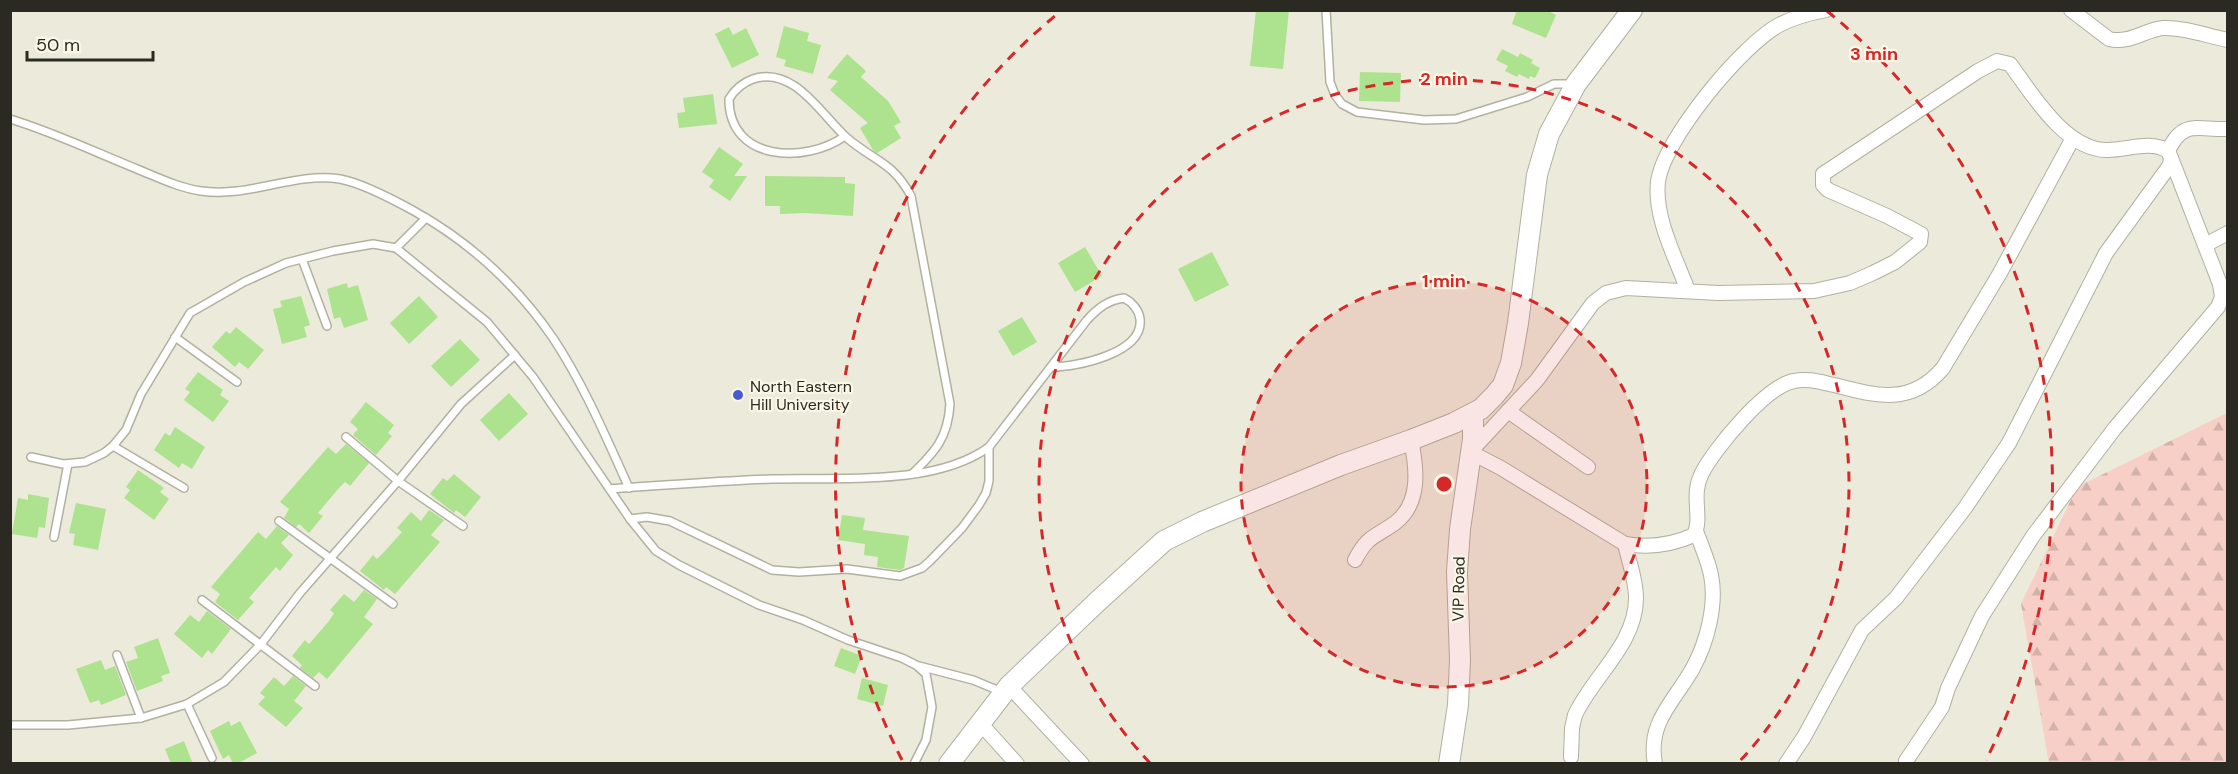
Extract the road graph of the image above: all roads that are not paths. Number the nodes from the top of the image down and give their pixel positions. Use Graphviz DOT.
graph roads {
  1 [pos="1326,10"];
  2 [pos="1632,10"];
  3 [pos="1826,10"];
  4 [pos="2072,10"];
  5 [pos="2228,40"];
  6 [pos="1576,84"];
  7 [pos="10,118"];
  8 [pos="2228,129"];
  9 [pos="845,136"];
  10 [pos="2073,138"];
  11 [pos="2170,154"];
  12 [pos="426,218"];
  13 [pos="2228,233"];
  14 [pos="2205,245"];
  15 [pos="396,248"];
  16 [pos="302,259"];
  17 [pos="1688,291"];
  18 [pos="2224,294"];
  19 [pos="327,326"];
  20 [pos="175,337"];
  21 [pos="515,355"];
  22 [pos="1052,367"];
  23 [pos="237,382"];
  24 [pos="1508,411"];
  25 [pos="1473,414"];
  26 [pos="346,437"];
  27 [pos="1411,440"];
  28 [pos="113,446"];
  29 [pos="989,447"];
  30 [pos="1470,452"];
  31 [pos="31,457"];
  32 [pos="68,464"];
  33 [pos="1588,467"];
  34 [pos="912,474"];
  35 [pos="398,481"];
  36 [pos="184,488"];
  37 [pos="629,488"];
  38 [pos="610,489"];
  39 [pos="630,519"];
  40 [pos="279,521"];
  41 [pos="463,526"];
  42 [pos="1696,531"];
  43 [pos="54,537"];
  44 [pos="1625,544"];
  45 [pos="331,558"];
  46 [pos="1355,560"];
  47 [pos="202,600"];
  48 [pos="393,604"];
  49 [pos="261,644"];
  50 [pos="117,656"];
  51 [pos="916,665"];
  52 [pos="315,686"];
  53 [pos="1006,690"];
  54 [pos="187,704"];
  55 [pos="141,718"];
  56 [pos="981,724"];
  57 [pos="10,725"];
  58 [pos="1571,757"];
  59 [pos="212,758"];
  60 [pos="1906,761"];
  61 [pos="914,764"];
  62 [pos="949,764"];
  63 [pos="1017,764"];
  64 [pos="1082,764"];
  65 [pos="1449,764"];
  66 [pos="1655,764"];
  67 [pos="1786,764"];
  1 -- 6 [label="lane"];
  2 -- 6 [label="street"];
  3 -- 17 [label="street"];
  4 -- 5 [label="street"];
  6 -- 25 [label="street"];
  7 -- 12 [label="lane"];
  8 -- 11 [label="street"];
  9 -- 9 [label="lane"];
  9 -- 34 [label="lane"];
  10 -- 11 [label="street"];
  10 -- 17 [label="street"];
  10 -- 42 [label="street"];
  11 -- 14 [label="street"];
  11 -- 67 [label="street"];
  12 -- 15 [label="lane"];
  12 -- 37 [label="lane"];
  13 -- 14 [label="street"];
  14 -- 18 [label="street"];
  15 -- 16 [label="lane"];
  15 -- 21 [label="lane"];
  16 -- 19 [label="lane"];
  16 -- 20 [label="lane"];
  17 -- 24 [label="street"];
  18 -- 60 [label="street"];
  20 -- 23 [label="lane"];
  20 -- 28 [label="lane"];
  21 -- 35 [label="lane"];
  21 -- 38 [label="lane"];
  22 -- 22 [label="lane"];
  22 -- 29 [label="lane"];
  24 -- 30 [label="street"];
  24 -- 33 [label="street"];
  25 -- 27 [label="street"];
  25 -- 30 [label="street, VIP Road"];
  26 -- 35 [label="lane"];
  27 -- 46 [label="street"];
  27 -- 53 [label="street"];
  28 -- 32 [label="lane"];
  28 -- 36 [label="lane"];
  29 -- 34 [label="lane"];
  29 -- 39 [label="lane"];
  30 -- 44 [label="street"];
  30 -- 65 [label="street, VIP Road"];
  31 -- 32 [label="lane"];
  32 -- 43 [label="lane"];
  34 -- 37 [label="lane"];
  35 -- 41 [label="lane"];
  35 -- 45 [label="lane"];
  37 -- 38 [label="lane"];
  38 -- 39 [label="lane"];
  39 -- 51 [label="lane"];
  40 -- 45 [label="lane"];
  42 -- 44 [label="street"];
  42 -- 66 [label="street"];
  44 -- 58 [label="street"];
  45 -- 48 [label="lane"];
  45 -- 49 [label="lane"];
  47 -- 49 [label="lane"];
  49 -- 52 [label="lane"];
  49 -- 54 [label="lane"];
  50 -- 55 [label="lane"];
  51 -- 53 [label="lane"];
  51 -- 61 [label="lane"];
  53 -- 56 [label="street"];
  53 -- 64 [label="street"];
  54 -- 55 [label="lane"];
  54 -- 59 [label="lane"];
  55 -- 57 [label="lane"];
  56 -- 62 [label="street"];
  56 -- 63 [label="street"];
}
